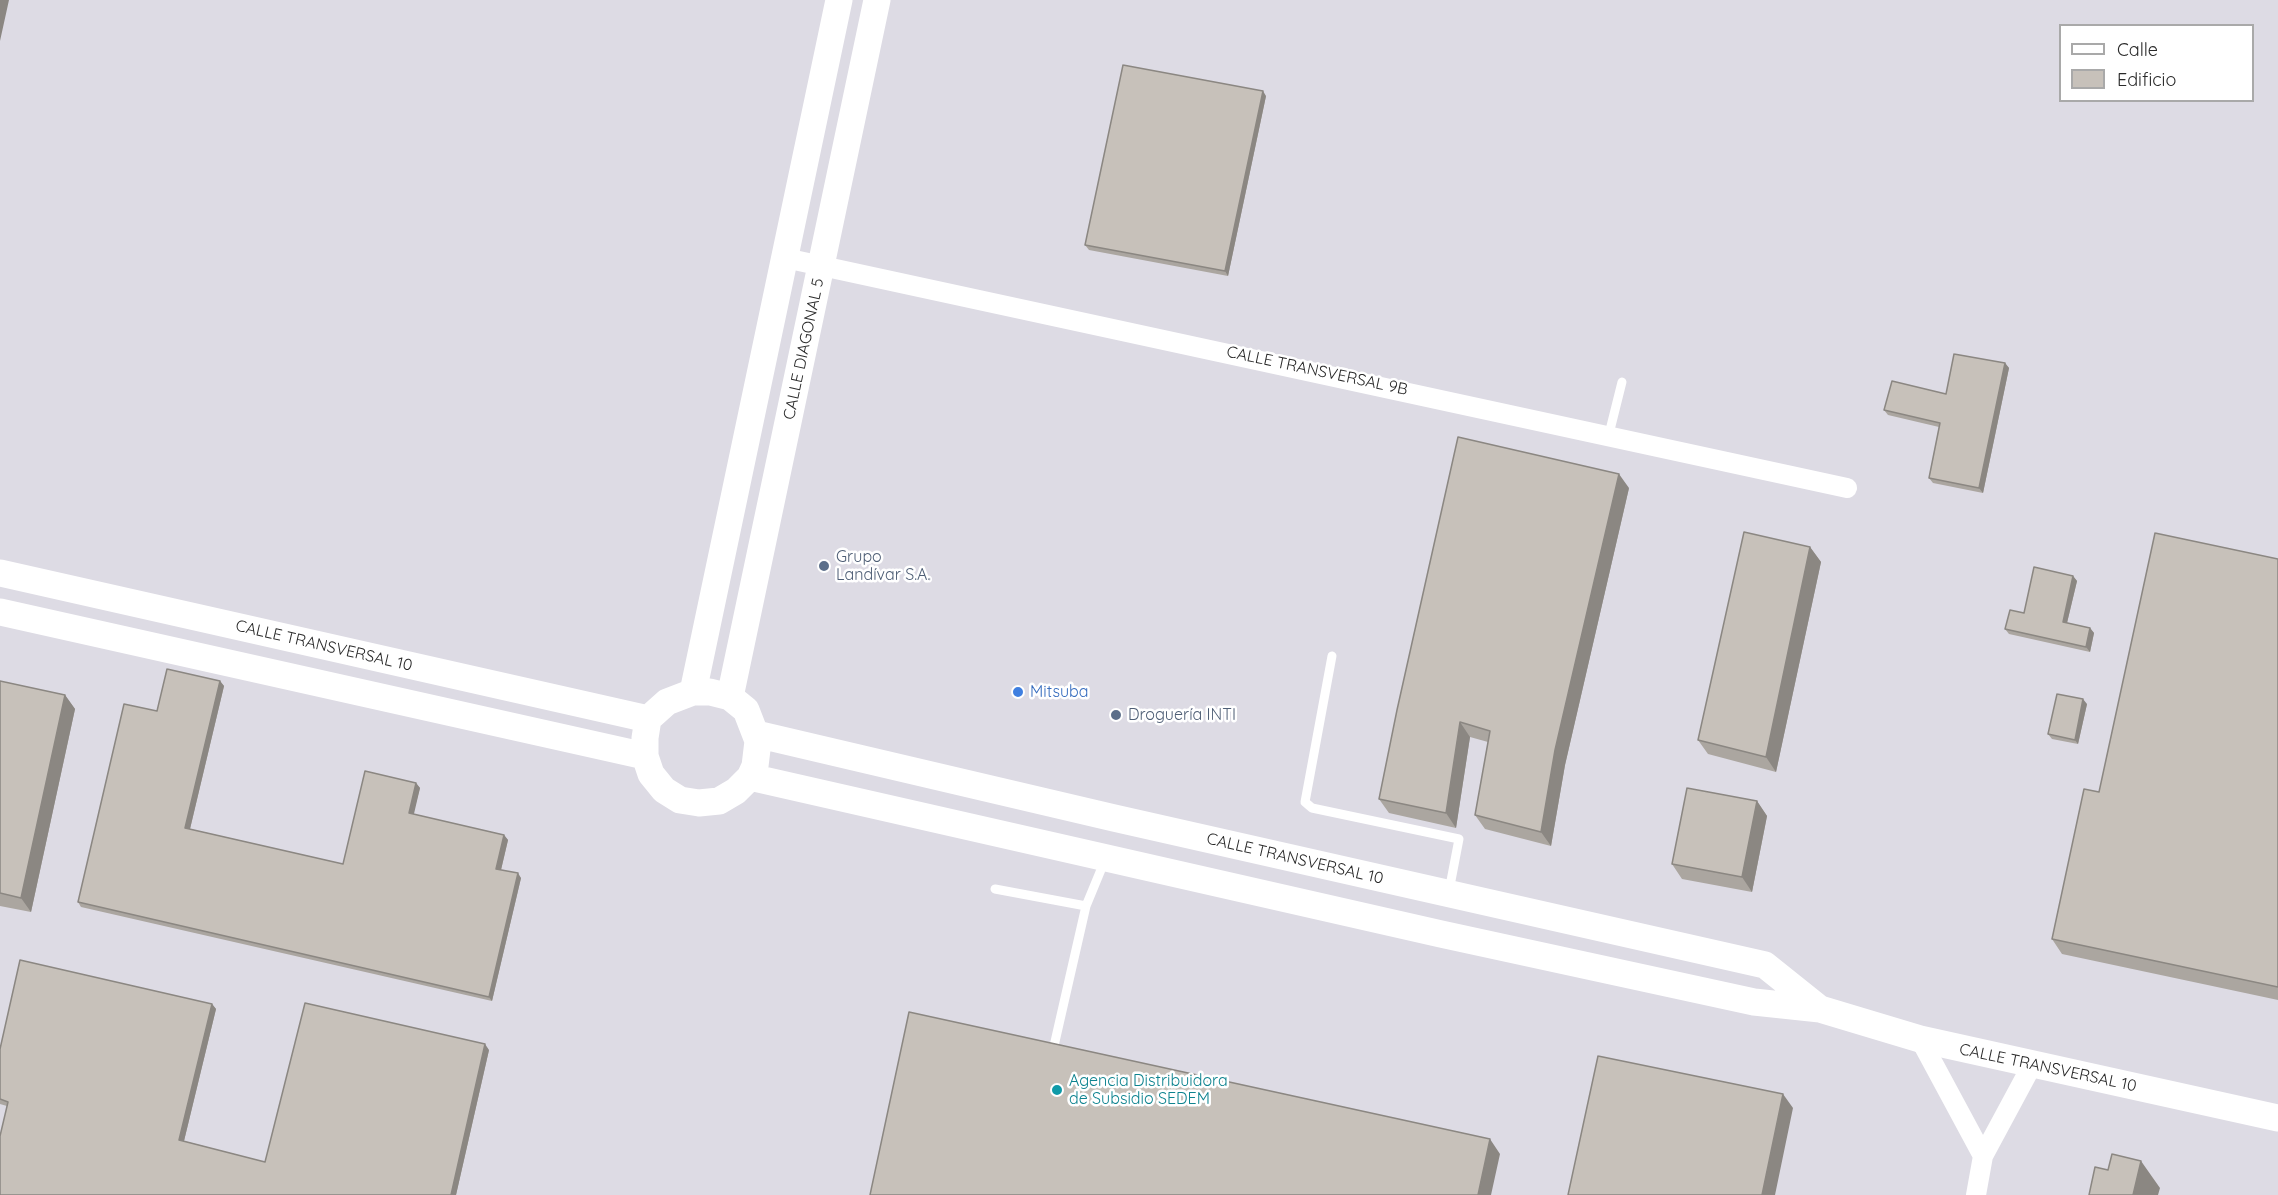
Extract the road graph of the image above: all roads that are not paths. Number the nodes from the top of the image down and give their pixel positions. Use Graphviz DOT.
graph roads {
  1 [pos="839,0"];
  2 [pos="877,0"];
  3 [pos="785,258"];
  4 [pos="822,265"];
  5 [pos="1622,382"];
  6 [pos="1609,434"];
  7 [pos="1848,488"];
  8 [pos="0,573"];
  9 [pos="145,606"];
  10 [pos="0,612"];
  11 [pos="135,642"];
  12 [pos="1332,656"];
  13 [pos="693,692"];
  14 [pos="730,697"];
  15 [pos="648,719"];
  16 [pos="756,734"];
  17 [pos="645,756"];
  18 [pos="750,777"];
  19 [pos="1114,818"];
  20 [pos="1106,858"];
  21 [pos="995,889"];
  22 [pos="1449,893"];
  23 [pos="1086,906"];
  24 [pos="1441,934"];
  25 [pos="1820,1009"];
  26 [pos="1920,1040"];
  27 [pos="1054,1046"];
  28 [pos="2032,1065"];
  29 [pos="2278,1118"];
  30 [pos="1983,1156"];
  31 [pos="1977,1195"];
  1 -- 3 [label="main road"];
  2 -- 4 [label="main road, CALLE DIAGONAL 5"];
  3 -- 4 [label="street, CALLE TRANSVERSAL 9B"];
  3 -- 13 [label="main road"];
  4 -- 6 [label="street, CALLE TRANSVERSAL 9B"];
  4 -- 14 [label="main road, CALLE DIAGONAL 5"];
  5 -- 6 [label="lane"];
  6 -- 7 [label="street, CALLE TRANSVERSAL 9B"];
  8 -- 9 [label="main road, CALLE TRANSVERSAL 10"];
  9 -- 11 [label="main road"];
  9 -- 15 [label="main road, CALLE TRANSVERSAL 10"];
  10 -- 11 [label="main road"];
  11 -- 17 [label="main road"];
  12 -- 22 [label="lane"];
  13 -- 14 [label="main road"];
  13 -- 15 [label="main road"];
  14 -- 16 [label="main road"];
  15 -- 17 [label="main road"];
  16 -- 18 [label="main road"];
  16 -- 19 [label="main road, CALLE TRANSVERSAL 10"];
  17 -- 18 [label="main road"];
  18 -- 20 [label="main road, CALLE TRANSVERSAL 10"];
  19 -- 20 [label="main road"];
  19 -- 22 [label="main road, CALLE TRANSVERSAL 10"];
  20 -- 23 [label="lane"];
  20 -- 24 [label="main road, CALLE TRANSVERSAL 10"];
  21 -- 23 [label="lane"];
  22 -- 24 [label="main road"];
  22 -- 25 [label="main road, CALLE TRANSVERSAL 10"];
  23 -- 27 [label="lane"];
  24 -- 25 [label="main road, CALLE TRANSVERSAL 10"];
  25 -- 26 [label="main road, CALLE TRANSVERSAL 10"];
  26 -- 28 [label="main road, CALLE TRANSVERSAL 10"];
  26 -- 30 [label="street"];
  28 -- 29 [label="main road, CALLE TRANSVERSAL 10"];
  28 -- 30 [label="street"];
  30 -- 31 [label="street"];
}
